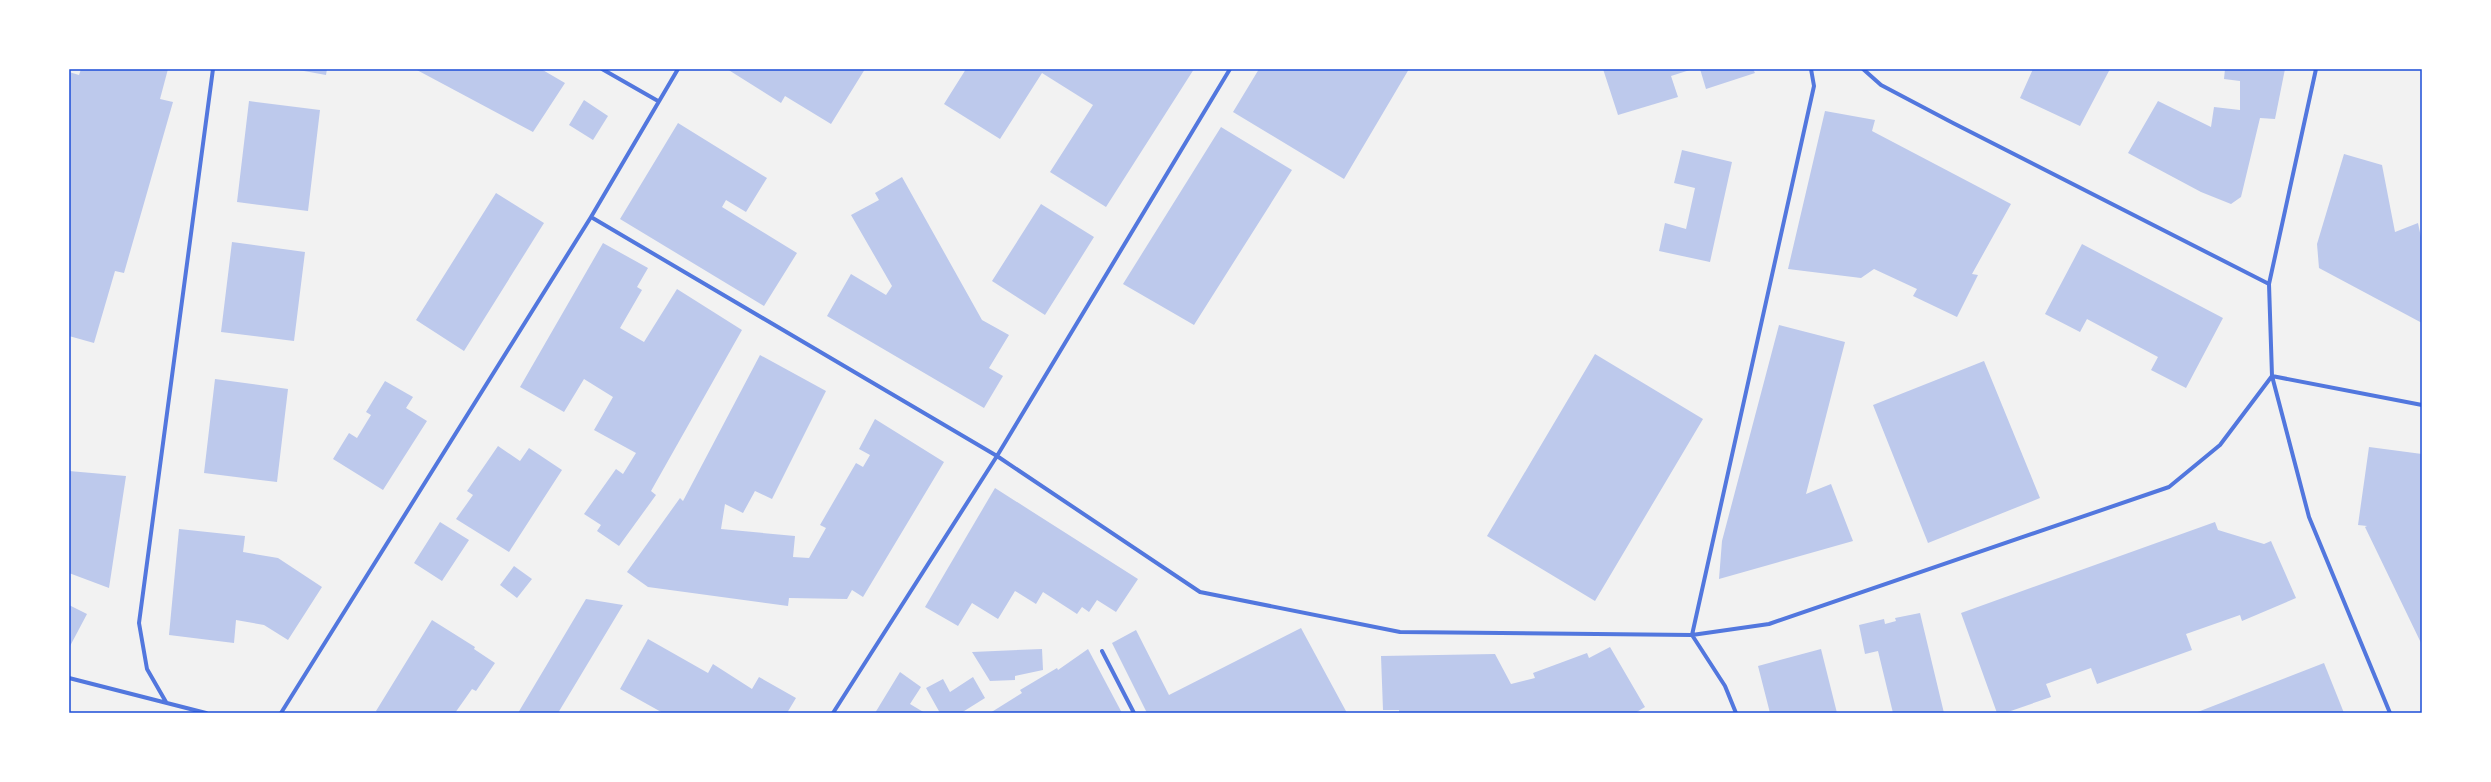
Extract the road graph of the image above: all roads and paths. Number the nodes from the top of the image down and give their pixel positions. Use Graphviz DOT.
graph roads {
  1 [pos="213,69"];
  2 [pos="602,69"];
  3 [pos="678,69"];
  4 [pos="1230,69"];
  5 [pos="1811,69"];
  6 [pos="1863,69"];
  7 [pos="2316,69"];
  8 [pos="658,101"];
  9 [pos="591,216"];
  10 [pos="2269,284"];
  11 [pos="2272,376"];
  12 [pos="2422,405"];
  13 [pos="997,456"];
  14 [pos="1692,635"];
  15 [pos="1102,651"];
  16 [pos="69,678"];
  17 [pos="166,702"];
  18 [pos="206,713"];
  19 [pos="281,713"];
  20 [pos="833,713"];
  21 [pos="1134,713"];
  22 [pos="1736,713"];
  23 [pos="2390,713"];
  1 -- 17 [label="street"];
  2 -- 8 [label="street"];
  3 -- 8 [label="street"];
  4 -- 13 [label="street"];
  5 -- 14 [label="street"];
  6 -- 10 [label="street"];
  7 -- 10 [label="street"];
  8 -- 9 [label="street"];
  9 -- 13 [label="street"];
  9 -- 19 [label="street"];
  10 -- 11 [label="street"];
  11 -- 12 [label="street"];
  11 -- 14 [label="street"];
  11 -- 23 [label="street"];
  13 -- 14 [label="street"];
  13 -- 20 [label="street"];
  14 -- 22 [label="street"];
  15 -- 21 [label="street"];
  16 -- 17 [label="street"];
  17 -- 18 [label="street"];
}
